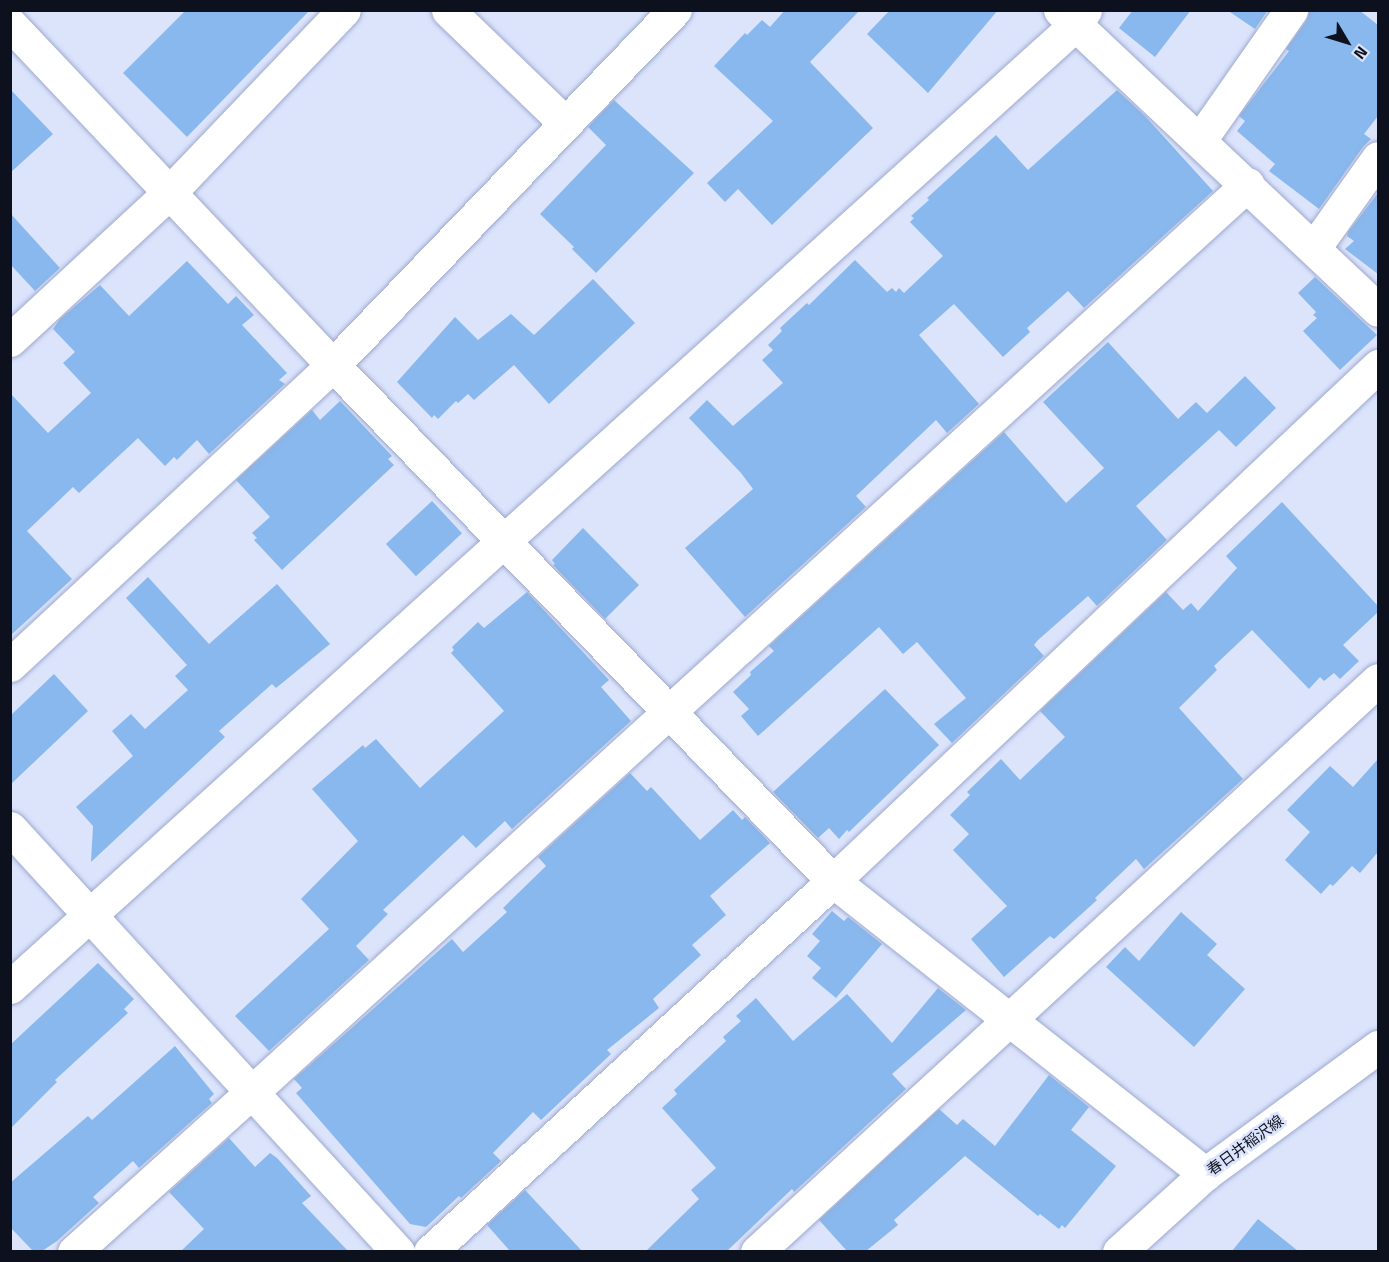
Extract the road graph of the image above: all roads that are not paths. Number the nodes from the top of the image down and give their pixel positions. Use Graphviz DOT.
graph roads {
  1 [pos="18,10"];
  2 [pos="344,10"];
  3 [pos="448,10"];
  4 [pos="675,10"];
  5 [pos="1291,10"];
  6 [pos="1073,15"];
  7 [pos="10,18"];
  8 [pos="10,24"];
  9 [pos="565,123"];
  10 [pos="1200,140"];
  11 [pos="1378,158"];
  12 [pos="1248,184"];
  13 [pos="170,193"];
  14 [pos="1314,248"];
  15 [pos="1378,310"];
  16 [pos="10,340"];
  17 [pos="333,365"];
  18 [pos="1378,366"];
  19 [pos="503,542"];
  20 [pos="10,664"];
  21 [pos="1378,680"];
  22 [pos="670,710"];
  23 [pos="10,828"];
  24 [pos="833,881"];
  25 [pos="90,916"];
  26 [pos="10,987"];
  27 [pos="1009,1019"];
  28 [pos="1378,1047"];
  29 [pos="254,1091"];
  30 [pos="1205,1174"];
  31 [pos="74,1251"];
  32 [pos="398,1251"];
  33 [pos="430,1251"];
  34 [pos="757,1251"];
  35 [pos="1119,1251"];
  1 -- 7 [label="street"];
  2 -- 13 [label="street"];
  3 -- 9 [label="street"];
  4 -- 9 [label="street"];
  5 -- 10 [label="street"];
  6 -- 10 [label="street"];
  6 -- 19 [label="street"];
  8 -- 13 [label="street"];
  9 -- 17 [label="street"];
  10 -- 12 [label="street"];
  11 -- 14 [label="street"];
  12 -- 14 [label="street"];
  12 -- 22 [label="street"];
  13 -- 16 [label="street"];
  13 -- 17 [label="street"];
  14 -- 15 [label="street"];
  17 -- 19 [label="street"];
  17 -- 20 [label="street"];
  18 -- 24 [label="street"];
  19 -- 22 [label="street"];
  19 -- 25 [label="street"];
  21 -- 27 [label="street"];
  22 -- 24 [label="street"];
  22 -- 29 [label="street"];
  23 -- 25 [label="street"];
  24 -- 27 [label="street"];
  24 -- 33 [label="street"];
  25 -- 26 [label="street"];
  25 -- 29 [label="street"];
  27 -- 30 [label="street"];
  27 -- 34 [label="street"];
  28 -- 30 [label="street, 春日井稲沢線"];
  29 -- 31 [label="street"];
  29 -- 32 [label="street"];
  30 -- 35 [label="street, 春日井稲沢線"];
}
